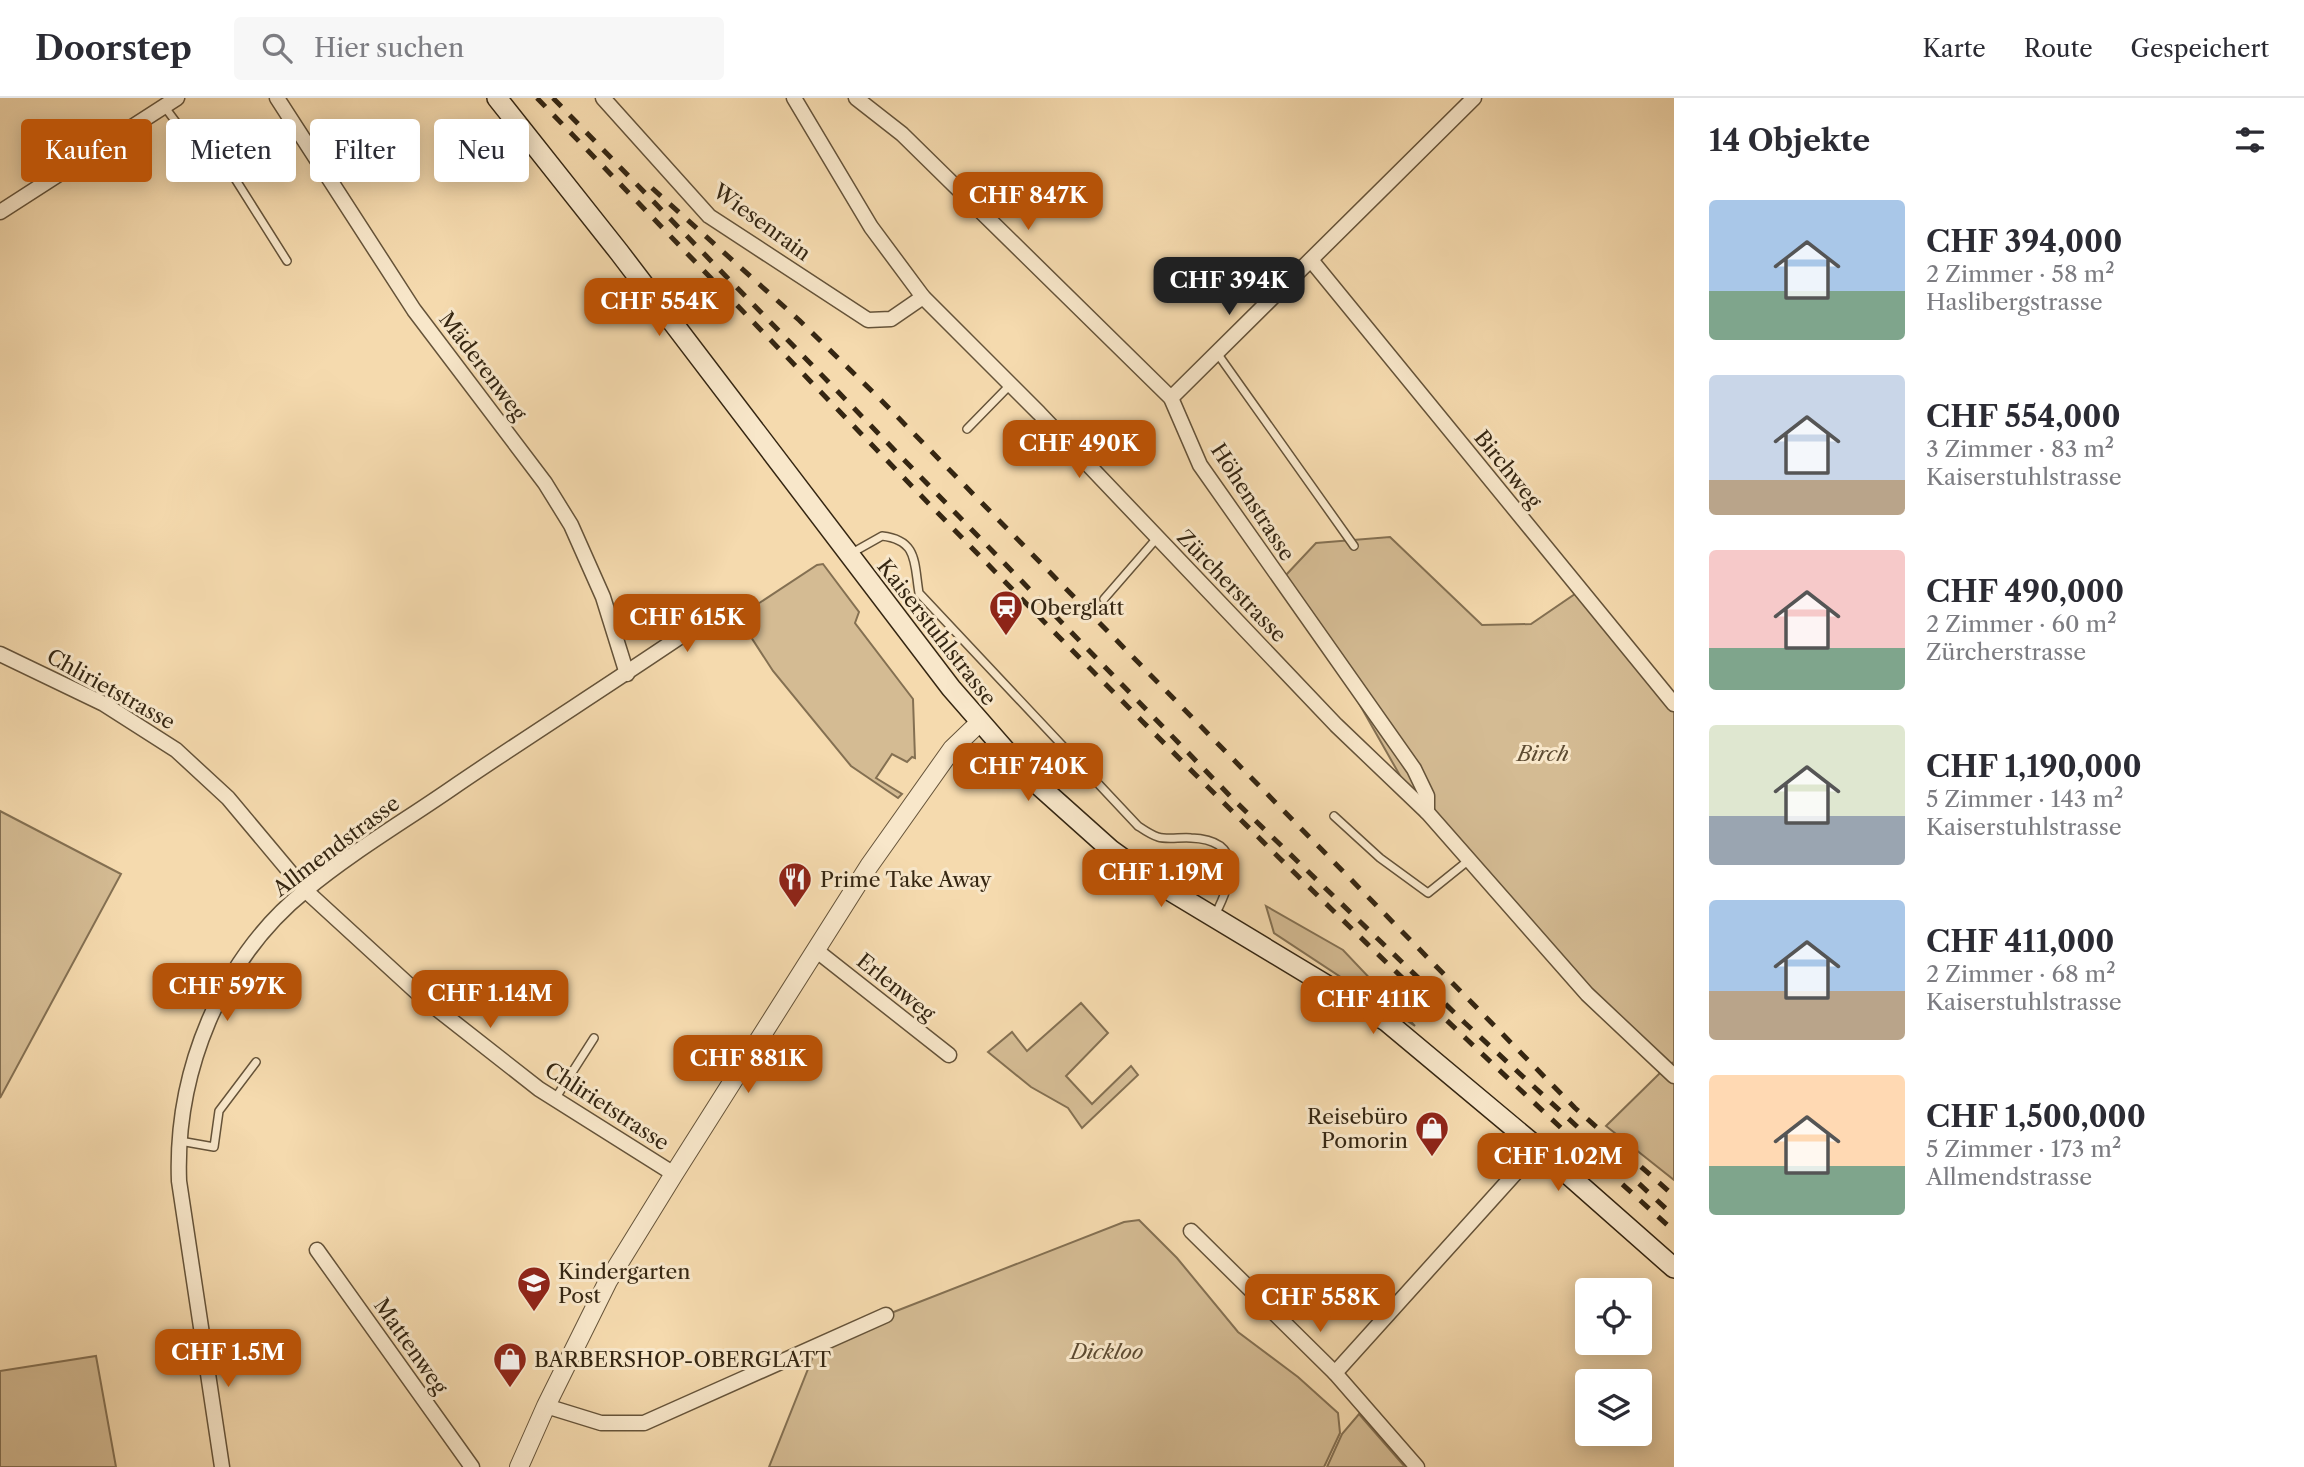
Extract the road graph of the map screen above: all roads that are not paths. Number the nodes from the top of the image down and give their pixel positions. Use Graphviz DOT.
graph roads {
  1 [pos="177,98"];
  2 [pos="277,98"];
  3 [pos="498,98"];
  4 [pos="603,98"];
  5 [pos="794,98"];
  6 [pos="856,98"];
  7 [pos="1474,98"];
  8 [pos="164,106"];
  9 [pos="0,212"];
  10 [pos="1311,260"];
  11 [pos="287,261"];
  12 [pos="923,297"];
  13 [pos="1217,353"];
  14 [pos="1010,384"];
  15 [pos="1171,398"];
  16 [pos="967,429"];
  17 [pos="1158,538"];
  18 [pos="1354,546"];
  19 [pos="848,556"];
  20 [pos="1104,599"];
  21 [pos="728,604"];
  22 [pos="0,654"];
  23 [pos="627,674"];
  24 [pos="1674,704"];
  25 [pos="979,723"];
  26 [pos="1427,812"];
  27 [pos="1334,816"];
  28 [pos="1469,860"];
  29 [pos="304,890"];
  30 [pos="1213,918"];
  31 [pos="817,951"];
  32 [pos="594,1038"];
  33 [pos="948,1055"];
  34 [pos="256,1062"];
  35 [pos="1674,1076"];
  36 [pos="555,1099"];
  37 [pos="178,1141"];
  38 [pos="1538,1148"];
  39 [pos="674,1174"];
  40 [pos="1191,1231"];
  41 [pos="317,1250"];
  42 [pos="1674,1268"];
  43 [pos="886,1315"];
  44 [pos="1335,1373"];
  45 [pos="546,1406"];
  46 [pos="222,1467"];
  47 [pos="472,1467"];
  48 [pos="519,1467"];
  49 [pos="1418,1467"];
  1 -- 8 [label="street"];
  2 -- 23 [label="street, Mäderenweg"];
  3 -- 19 [label="main road, Kaiserstuhlstrasse"];
  4 -- 12 [label="street, Wiesenrain"];
  5 -- 12 [label="street, Zürcherstrasse"];
  6 -- 15 [label="street, Höhenstrasse"];
  7 -- 10 [label="street"];
  8 -- 9 [label="street"];
  8 -- 11 [label="lane"];
  10 -- 13 [label="street"];
  10 -- 24 [label="street, Birchweg"];
  12 -- 14 [label="street, Zürcherstrasse"];
  13 -- 15 [label="street"];
  13 -- 18 [label="lane"];
  14 -- 16 [label="lane"];
  14 -- 17 [label="street, Zürcherstrasse"];
  15 -- 26 [label="street, Höhenstrasse"];
  17 -- 20 [label="lane"];
  17 -- 26 [label="street, Zürcherstrasse"];
  19 -- 25 [label="main road, Kaiserstuhlstrasse"];
  19 -- 30 [label="lane"];
  21 -- 23 [label="street, Allmendstrasse"];
  22 -- 29 [label="street, Chlirietstrasse"];
  23 -- 29 [label="street, Allmendstrasse"];
  25 -- 30 [label="main road, Kaiserstuhlstrasse"];
  25 -- 31 [label="street"];
  26 -- 28 [label="street, Zürcherstrasse"];
  27 -- 28 [label="lane"];
  28 -- 35 [label="street, Zürcherstrasse"];
  29 -- 36 [label="street, Chlirietstrasse"];
  29 -- 37 [label="street, Allmendstrasse"];
  30 -- 38 [label="main road, Kaiserstuhlstrasse"];
  31 -- 33 [label="street, Erlenweg"];
  31 -- 39 [label="street"];
  32 -- 36 [label="lane"];
  34 -- 37 [label="lane"];
  36 -- 39 [label="street, Chlirietstrasse"];
  37 -- 46 [label="street, Allmendstrasse"];
  38 -- 42 [label="main road, Kaiserstuhlstrasse"];
  38 -- 44 [label="street"];
  39 -- 45 [label="street"];
  40 -- 44 [label="street"];
  41 -- 47 [label="street, Mattenweg"];
  43 -- 45 [label="street"];
  44 -- 49 [label="street"];
  45 -- 48 [label="street"];
}
